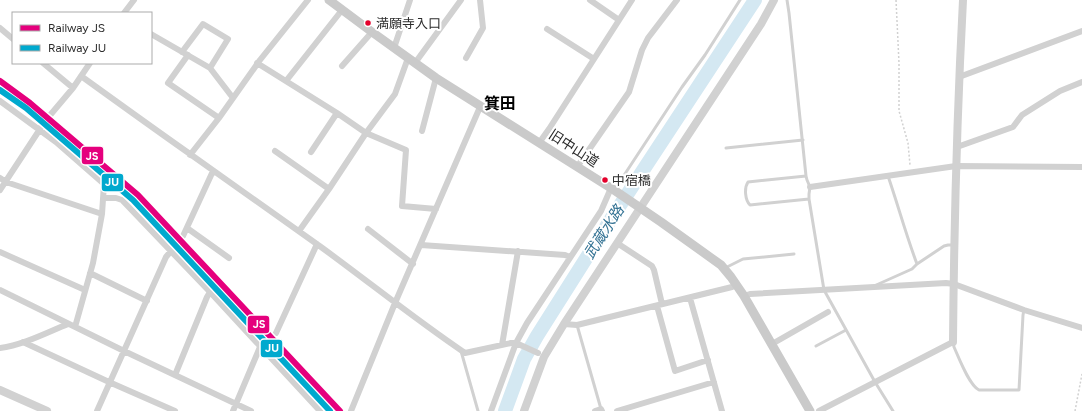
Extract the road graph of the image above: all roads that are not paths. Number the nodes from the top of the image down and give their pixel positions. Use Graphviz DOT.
graph roads {
  1 [pos="134,0"];
  2 [pos="308,0"];
  3 [pos="329,0"];
  4 [pos="410,0"];
  5 [pos="461,0"];
  6 [pos="480,0"];
  7 [pos="590,0"];
  8 [pos="632,0"];
  9 [pos="677,0"];
  10 [pos="740,0"];
  11 [pos="774,0"];
  12 [pos="787,0"];
  13 [pos="963,0"];
  14 [pos="340,5"];
  15 [pos="125,12"];
  16 [pos="619,20"];
  17 [pos="0,28"];
  18 [pos="547,29"];
  19 [pos="1082,31"];
  20 [pos="372,32"];
  21 [pos="152,35"];
  22 [pos="12,38"];
  23 [pos="394,48"];
  24 [pos="182,52"];
  25 [pos="188,55"];
  26 [pos="466,58"];
  27 [pos="594,59"];
  28 [pos="411,60"];
  29 [pos="257,63"];
  30 [pos="44,64"];
  31 [pos="89,64"];
  32 [pos="342,66"];
  33 [pos="210,68"];
  34 [pos="81,76"];
  35 [pos="959,76"];
  36 [pos="436,78"];
  37 [pos="286,81"];
  38 [pos="1082,82"];
  39 [pos="74,88"];
  40 [pos="233,98"];
  41 [pos="0,101"];
  42 [pos="480,107"];
  43 [pos="337,113"];
  44 [pos="219,118"];
  45 [pos="40,129"];
  46 [pos="422,131"];
  47 [pos="366,133"];
  48 [pos="803,140"];
  49 [pos="539,142"];
  50 [pos="957,147"];
  51 [pos="726,148"];
  52 [pos="275,151"];
  53 [pos="312,152"];
  54 [pos="190,155"];
  55 [pos="956,166"];
  56 [pos="577,167"];
  57 [pos="1082,167"];
  58 [pos="214,171"];
  59 [pos="806,176"];
  60 [pos="888,176"];
  61 [pos="0,178"];
  62 [pos="6,182"];
  63 [pos="810,187"];
  64 [pos="329,189"];
  65 [pos="0,190"];
  66 [pos="614,190"];
  67 [pos="103,198"];
  68 [pos="809,199"];
  69 [pos="638,206"];
  70 [pos="436,209"];
  71 [pos="102,214"];
  72 [pos="187,228"];
  73 [pos="368,228"];
  74 [pos="299,232"];
  75 [pos="183,236"];
  76 [pos="617,242"];
  77 [pos="317,244"];
  78 [pos="421,245"];
  79 [pos="954,245"];
  80 [pos="171,251"];
  81 [pos="518,251"];
  82 [pos="0,252"];
  83 [pos="794,254"];
  84 [pos="570,257"];
  85 [pos="229,258"];
  86 [pos="412,264"];
  87 [pos="917,264"];
  88 [pos="725,268"];
  89 [pos="90,274"];
  90 [pos="954,284"];
  91 [pos="737,285"];
  92 [pos="872,287"];
  93 [pos="0,290"];
  94 [pos="85,290"];
  95 [pos="824,290"];
  96 [pos="210,292"];
  97 [pos="744,296"];
  98 [pos="690,298"];
  99 [pos="147,300"];
  100 [pos="395,303"];
  101 [pos="660,305"];
  102 [pos="1024,310"];
  103 [pos="828,312"];
  104 [pos="68,324"];
  105 [pos="564,324"];
  106 [pos="577,325"];
  107 [pos="74,327"];
  108 [pos="1082,328"];
  109 [pos="846,330"];
  110 [pos="276,333"];
  111 [pos="23,342"];
  112 [pos="953,342"];
  113 [pos="519,344"];
  114 [pos="772,344"];
  115 [pos="502,345"];
  116 [pos="816,346"];
  117 [pos="260,347"];
  118 [pos="0,348"];
  119 [pos="461,350"];
  120 [pos="124,351"];
  121 [pos="541,355"];
  122 [pos="708,360"];
  123 [pos="175,375"];
  124 [pos="109,382"];
  125 [pos="714,382"];
  126 [pos="875,382"];
  127 [pos="0,390"];
  128 [pos="236,404"];
  129 [pos="599,410"];
  130 [pos="47,411"];
  131 [pos="96,411"];
  132 [pos="175,411"];
  133 [pos="233,411"];
  134 [pos="251,411"];
  135 [pos="320,411"];
  136 [pos="352,411"];
  137 [pos="478,411"];
  138 [pos="491,411"];
  139 [pos="524,411"];
  140 [pos="617,411"];
  141 [pos="722,411"];
  142 [pos="810,411"];
  143 [pos="819,411"];
  144 [pos="893,411"];
  1 -- 15 [label="street"];
  2 -- 29 [label="street"];
  3 -- 14 [label="main road, 旧中山道"];
  4 -- 23 [label="street"];
  5 -- 28 [label="street"];
  6 -- 26 [label="street"];
  7 -- 16 [label="street"];
  8 -- 16 [label="street"];
  9 -- 56 [label="street"];
  10 -- 66 [label="lane"];
  11 -- 69 [label="street"];
  12 -- 48 [label="lane"];
  13 -- 35 [label="street"];
  14 -- 20 [label="main road, 旧中山道"];
  14 -- 37 [label="street"];
  16 -- 27 [label="street"];
  17 -- 22 [label="street"];
  18 -- 27 [label="street"];
  19 -- 35 [label="street"];
  20 -- 23 [label="main road, 旧中山道"];
  20 -- 32 [label="street"];
  21 -- 24 [label="street"];
  23 -- 28 [label="main road, 旧中山道"];
  24 -- 25 [label="street"];
  24 -- 33 [label="street"];
  25 -- 33 [label="street"];
  25 -- 44 [label="street"];
  27 -- 49 [label="street"];
  28 -- 36 [label="main road, 旧中山道"];
  28 -- 47 [label="street"];
  29 -- 37 [label="street"];
  29 -- 40 [label="street"];
  30 -- 39 [label="street"];
  31 -- 34 [label="street"];
  33 -- 40 [label="street"];
  34 -- 39 [label="street"];
  34 -- 54 [label="street"];
  35 -- 50 [label="street"];
  36 -- 42 [label="main road, 旧中山道"];
  36 -- 46 [label="street"];
  37 -- 43 [label="street"];
  38 -- 50 [label="street"];
  39 -- 45 [label="street"];
  40 -- 44 [label="street"];
  41 -- 45 [label="street"];
  42 -- 49 [label="main road, 旧中山道"];
  42 -- 70 [label="street"];
  43 -- 47 [label="street"];
  43 -- 53 [label="street"];
  44 -- 54 [label="street"];
  45 -- 62 [label="street"];
  45 -- 67 [label="street"];
  47 -- 64 [label="street"];
  47 -- 70 [label="street"];
  48 -- 51 [label="lane"];
  48 -- 59 [label="lane"];
  49 -- 56 [label="main road, 旧中山道"];
  50 -- 55 [label="street"];
  52 -- 64 [label="street"];
  54 -- 58 [label="street"];
  55 -- 57 [label="street"];
  55 -- 60 [label="street"];
  55 -- 79 [label="street"];
  56 -- 66 [label="main road, 旧中山道"];
  58 -- 72 [label="street"];
  58 -- 74 [label="street"];
  59 -- 63 [label="lane"];
  59 -- 68 [label="lane"];
  60 -- 63 [label="street"];
  60 -- 87 [label="lane"];
  61 -- 62 [label="street"];
  62 -- 65 [label="street"];
  62 -- 71 [label="street"];
  63 -- 68 [label="lane"];
  64 -- 74 [label="street"];
  66 -- 69 [label="main road, 旧中山道"];
  66 -- 84 [label="street"];
  67 -- 71 [label="street"];
  67 -- 80 [label="street"];
  68 -- 95 [label="lane"];
  69 -- 76 [label="street"];
  69 -- 88 [label="main road, 旧中山道"];
  70 -- 78 [label="street"];
  71 -- 89 [label="street"];
  72 -- 75 [label="street"];
  72 -- 85 [label="street"];
  73 -- 86 [label="street"];
  74 -- 77 [label="street"];
  76 -- 101 [label="street"];
  76 -- 105 [label="street"];
  77 -- 100 [label="street"];
  77 -- 110 [label="street"];
  78 -- 81 [label="street"];
  78 -- 86 [label="street"];
  79 -- 87 [label="lane"];
  79 -- 90 [label="street"];
  80 -- 96 [label="street"];
  80 -- 99 [label="street"];
  81 -- 84 [label="street"];
  81 -- 115 [label="street"];
  82 -- 94 [label="street"];
  83 -- 88 [label="lane"];
  84 -- 113 [label="street"];
  86 -- 100 [label="street"];
  87 -- 92 [label="lane"];
  88 -- 91 [label="main road, 旧中山道"];
  89 -- 94 [label="street"];
  89 -- 99 [label="street"];
  90 -- 92 [label="street"];
  90 -- 102 [label="street"];
  90 -- 112 [label="street"];
  91 -- 97 [label="main road, 旧中山道"];
  91 -- 98 [label="street"];
  92 -- 95 [label="street"];
  93 -- 104 [label="street"];
  94 -- 107 [label="street"];
  95 -- 97 [label="street"];
  95 -- 109 [label="lane"];
  96 -- 117 [label="street"];
  96 -- 123 [label="street"];
  97 -- 114 [label="main road, 旧中山道"];
  98 -- 101 [label="street"];
  98 -- 122 [label="street"];
  99 -- 120 [label="street"];
  100 -- 119 [label="street"];
  100 -- 136 [label="street"];
  101 -- 106 [label="street"];
  101 -- 122 [label="street"];
  102 -- 108 [label="street"];
  102 -- 112 [label="lane"];
  103 -- 114 [label="street"];
  104 -- 107 [label="street"];
  104 -- 111 [label="street"];
  105 -- 106 [label="street"];
  105 -- 121 [label="street"];
  106 -- 129 [label="lane"];
  107 -- 120 [label="street"];
  109 -- 116 [label="lane"];
  109 -- 126 [label="lane"];
  111 -- 118 [label="street"];
  111 -- 124 [label="street"];
  112 -- 126 [label="street"];
  113 -- 115 [label="street"];
  113 -- 121 [label="street"];
  113 -- 138 [label="street"];
  114 -- 142 [label="main road, 旧中山道"];
  115 -- 119 [label="street"];
  117 -- 128 [label="street"];
  117 -- 135 [label="street"];
  119 -- 137 [label="lane"];
  120 -- 123 [label="street"];
  120 -- 124 [label="street"];
  121 -- 139 [label="street"];
  122 -- 125 [label="street"];
  123 -- 128 [label="street"];
  124 -- 131 [label="street"];
  124 -- 132 [label="street"];
  125 -- 140 [label="street"];
  125 -- 141 [label="street"];
  126 -- 143 [label="street"];
  126 -- 144 [label="lane"];
  127 -- 130 [label="street"];
  128 -- 133 [label="street"];
  128 -- 134 [label="street"];
}
